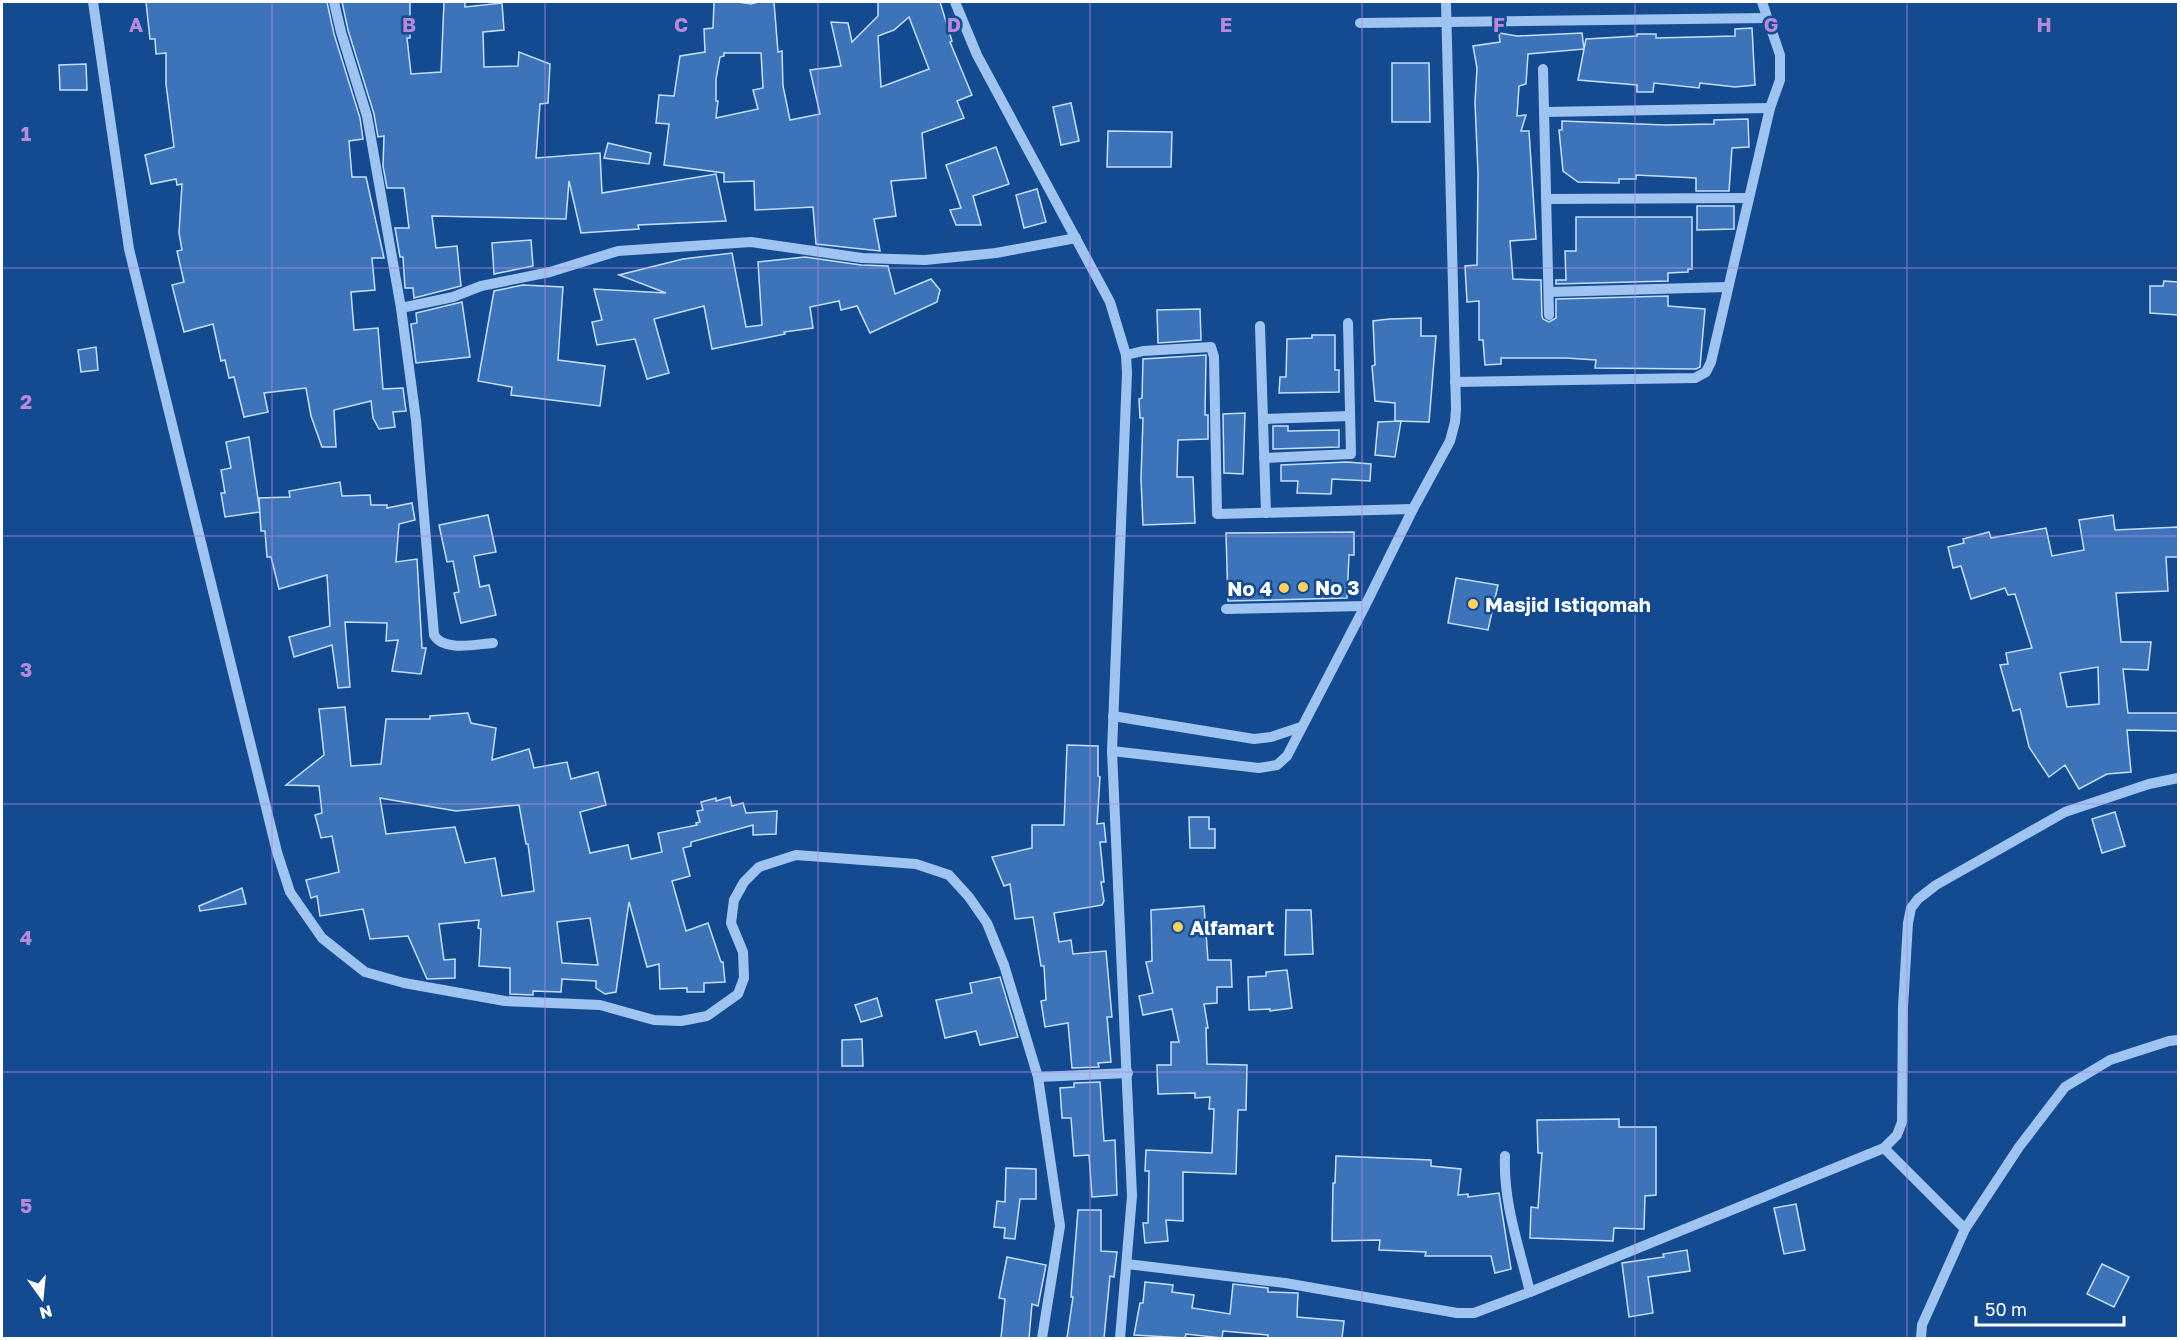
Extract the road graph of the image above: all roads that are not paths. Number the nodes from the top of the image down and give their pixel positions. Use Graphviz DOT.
graph roads {
  1 [pos="93,2"];
  2 [pos="334,2"];
  3 [pos="955,2"];
  4 [pos="1446,2"];
  5 [pos="1762,2"];
  6 [pos="1767,18"];
  7 [pos="1446,22"];
  8 [pos="1360,23"];
  9 [pos="1544,69"];
  10 [pos="1770,108"];
  11 [pos="1545,112"];
  12 [pos="1749,198"];
  13 [pos="1546,199"];
  14 [pos="1076,238"];
  15 [pos="1727,287"];
  16 [pos="1549,291"];
  17 [pos="401,308"];
  18 [pos="1550,315"];
  19 [pos="1347,323"];
  20 [pos="1260,326"];
  21 [pos="1126,355"];
  22 [pos="1455,382"];
  23 [pos="1350,416"];
  24 [pos="1263,419"];
  25 [pos="1264,458"];
  26 [pos="1413,509"];
  27 [pos="1266,513"];
  28 [pos="1365,606"];
  29 [pos="1226,609"];
  30 [pos="494,643"];
  31 [pos="1113,716"];
  32 [pos="1301,727"];
  33 [pos="1112,751"];
  34 [pos="2178,778"];
  35 [pos="2178,1040"];
  36 [pos="1128,1073"];
  37 [pos="1038,1077"];
  38 [pos="1884,1148"];
  39 [pos="1505,1156"];
  40 [pos="1965,1229"];
  41 [pos="1127,1264"];
  42 [pos="1530,1292"];
  43 [pos="1042,1338"];
  44 [pos="1120,1338"];
  45 [pos="1921,1338"];
  1 -- 37 [label="street"];
  2 -- 17 [label="street"];
  3 -- 14 [label="street"];
  4 -- 7 [label="street"];
  5 -- 6 [label="street"];
  6 -- 7 [label="street"];
  6 -- 10 [label="street"];
  7 -- 8 [label="street"];
  7 -- 22 [label="street"];
  9 -- 11 [label="street"];
  10 -- 11 [label="street"];
  10 -- 12 [label="street"];
  11 -- 13 [label="street"];
  12 -- 13 [label="street"];
  12 -- 15 [label="street"];
  13 -- 16 [label="street"];
  14 -- 17 [label="street"];
  14 -- 21 [label="street"];
  15 -- 16 [label="street"];
  15 -- 22 [label="street"];
  16 -- 18 [label="street"];
  17 -- 30 [label="street"];
  19 -- 23 [label="street"];
  20 -- 24 [label="street"];
  21 -- 27 [label="street"];
  21 -- 31 [label="street"];
  22 -- 26 [label="street"];
  23 -- 24 [label="street"];
  23 -- 25 [label="street"];
  24 -- 25 [label="street"];
  25 -- 27 [label="street"];
  26 -- 27 [label="street"];
  26 -- 28 [label="street"];
  28 -- 29 [label="street"];
  28 -- 32 [label="street"];
  31 -- 32 [label="street"];
  31 -- 33 [label="street"];
  32 -- 33 [label="street"];
  33 -- 36 [label="street"];
  34 -- 38 [label="street"];
  35 -- 40 [label="street"];
  36 -- 37 [label="street"];
  36 -- 41 [label="street"];
  37 -- 43 [label="street"];
  38 -- 40 [label="street"];
  38 -- 42 [label="street"];
  39 -- 42 [label="street"];
  40 -- 45 [label="street"];
  41 -- 42 [label="street"];
  41 -- 44 [label="street"];
}
